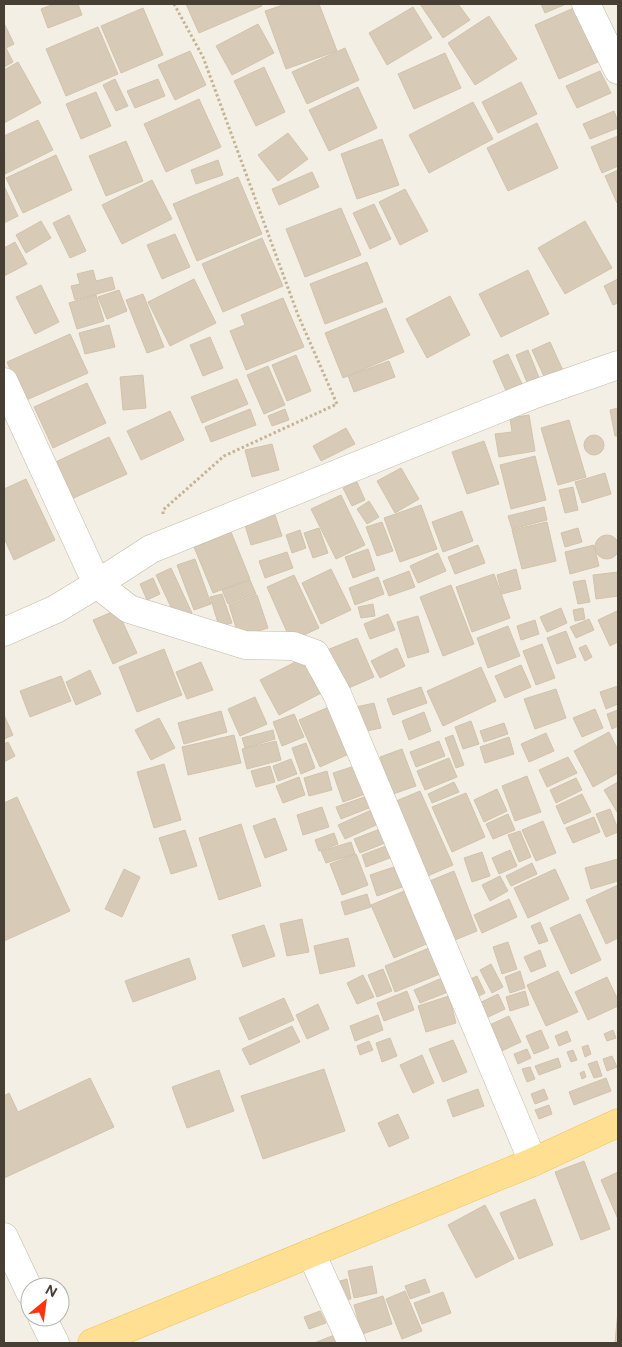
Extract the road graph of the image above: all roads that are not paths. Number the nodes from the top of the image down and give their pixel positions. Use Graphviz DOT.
graph roads {
  1 [pos="586,4"];
  2 [pos="618,70"];
  3 [pos="618,365"];
  4 [pos="4,382"];
  5 [pos="97,584"];
  6 [pos="4,632"];
  7 [pos="618,1123"];
  8 [pos="533,1162"];
  9 [pos="4,1237"];
  10 [pos="311,1253"];
  11 [pos="23,1277"];
  12 [pos="47,1327"];
  13 [pos="55,1343"];
  14 [pos="92,1343"];
  15 [pos="352,1343"];
  1 -- 2 [label="street"];
  3 -- 5 [label="street"];
  4 -- 5 [label="street"];
  5 -- 6 [label="street"];
  5 -- 8 [label="street"];
  7 -- 8 [label="main road"];
  8 -- 10 [label="main road"];
  9 -- 11 [label="street"];
  10 -- 14 [label="main road"];
  10 -- 15 [label="street"];
  12 -- 13 [label="street"];
}
